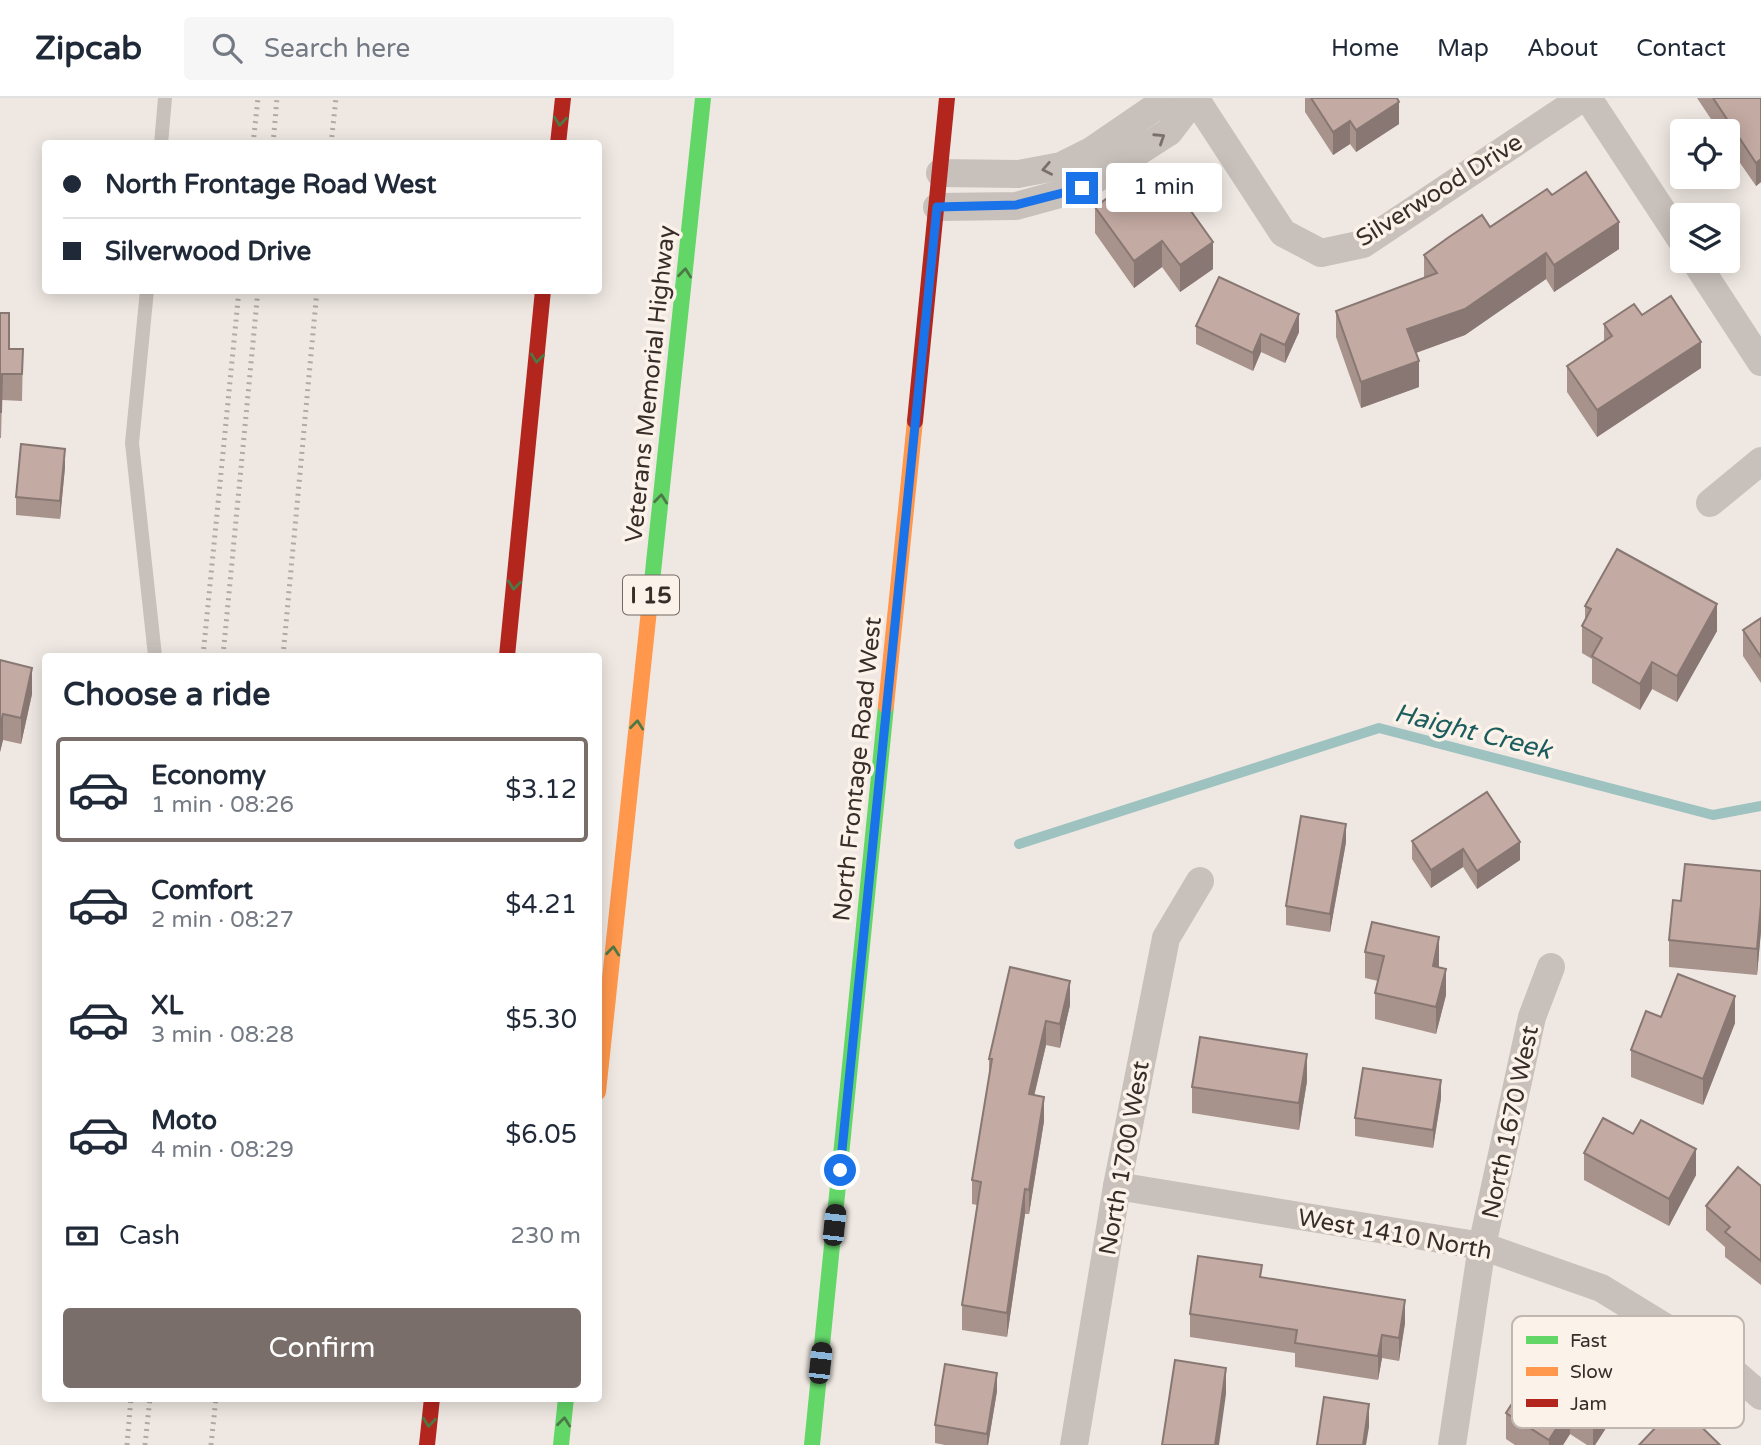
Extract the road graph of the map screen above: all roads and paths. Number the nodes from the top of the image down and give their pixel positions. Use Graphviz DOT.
graph roads {
  1 [pos="165,98"];
  2 [pos="563,98"];
  3 [pos="703,98"];
  4 [pos="947,98"];
  5 [pos="1195,98"];
  6 [pos="1585,98"];
  7 [pos="161,140"];
  8 [pos="558,140"];
  9 [pos="940,173"];
  10 [pos="937,207"];
  11 [pos="1670,223"];
  12 [pos="1703,273"];
  13 [pos="147,294"];
  14 [pos="543,294"];
  15 [pos="1761,362"];
  16 [pos="1761,461"];
  17 [pos="1710,503"];
  18 [pos="155,653"];
  19 [pos="506,653"];
  20 [pos="1200,881"];
  21 [pos="1551,967"];
  22 [pos="602,1054"];
  23 [pos="1117,1186"];
  24 [pos="1482,1246"];
  25 [pos="1647,1316"];
  26 [pos="1744,1381"];
  27 [pos="1761,1396"];
  28 [pos="432,1402"];
  29 [pos="566,1402"];
  30 [pos="427,1445"];
  31 [pos="561,1445"];
  32 [pos="812,1445"];
  33 [pos="1074,1445"];
  34 [pos="1452,1445"];
  1 -- 7 [label="lane"];
  2 -- 8 [label="main road, one-way"];
  22 -- 3 [label="main road, Veterans Memorial Highway / I 15, one-way"];
  4 -- 9 [label="main road, North Frontage Road West"];
  5 -- 6 [label="street, Silverwood Drive"];
  5 -- 9 [label="street, one-way"];
  10 -- 5 [label="street, one-way"];
  6 -- 11 [label="street"];
  9 -- 10 [label="main road, North Frontage Road West"];
  10 -- 32 [label="main road, North Frontage Road West"];
  12 -- 15 [label="street"];
  13 -- 18 [label="lane"];
  14 -- 19 [label="main road, one-way"];
  16 -- 17 [label="street"];
  20 -- 23 [label="street, North 1700 West"];
  21 -- 24 [label="street, North 1670 West"];
  23 -- 24 [label="street, West 1410 North"];
  23 -- 33 [label="street, North 1700 West"];
  24 -- 25 [label="street, West 1410 North"];
  24 -- 34 [label="street, North 1670 West"];
  26 -- 27 [label="street, West 1410 North"];
  28 -- 30 [label="main road, one-way"];
  31 -- 29 [label="main road, one-way"];
}
